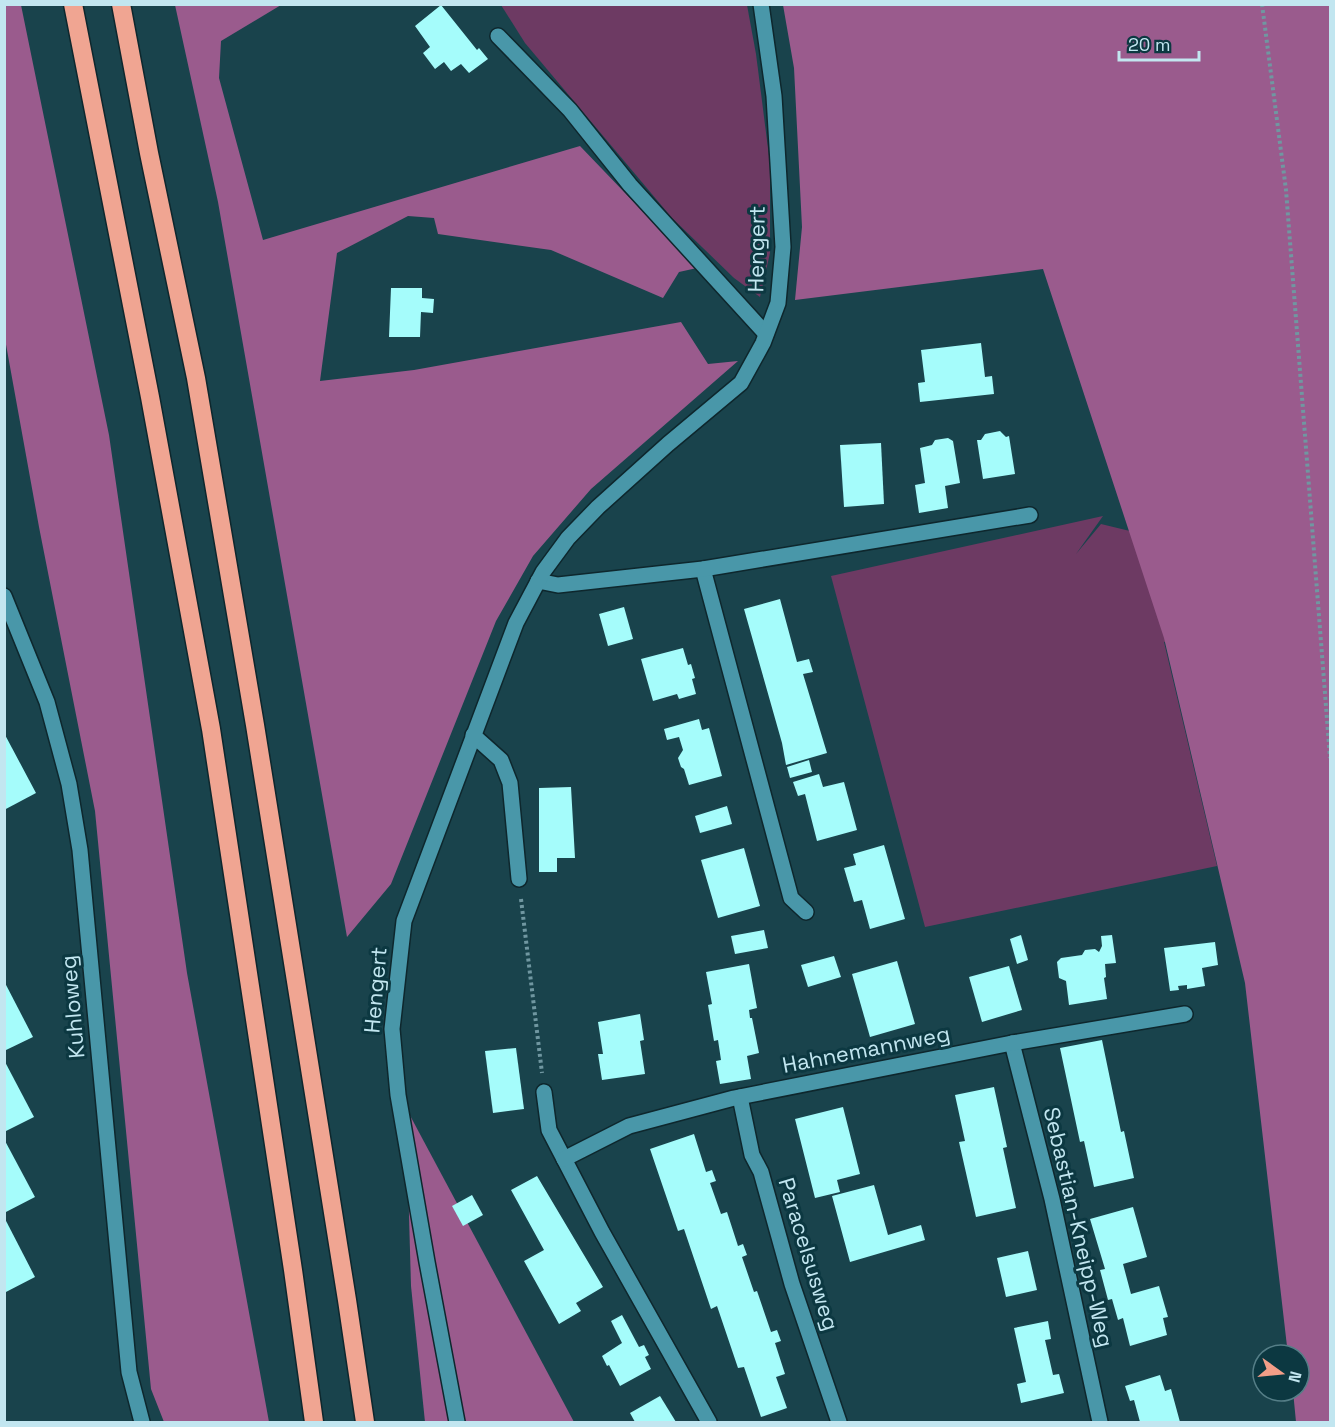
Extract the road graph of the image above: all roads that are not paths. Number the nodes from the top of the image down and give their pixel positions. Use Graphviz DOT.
graph roads {
  1 [pos="73,4"];
  2 [pos="120,4"];
  3 [pos="761,4"];
  4 [pos="498,36"];
  5 [pos="766,334"];
  6 [pos="1030,515"];
  7 [pos="703,569"];
  8 [pos="538,581"];
  9 [pos="4,596"];
  10 [pos="473,735"];
  11 [pos="519,879"];
  12 [pos="806,912"];
  13 [pos="1185,1014"];
  14 [pos="1012,1042"];
  15 [pos="544,1092"];
  16 [pos="740,1097"];
  17 [pos="564,1159"];
  18 [pos="142,1422"];
  19 [pos="314,1422"];
  20 [pos="365,1422"];
  21 [pos="457,1422"];
  22 [pos="709,1422"];
  23 [pos="839,1422"];
  24 [pos="1100,1422"];
  1 -- 19 [label="highway"];
  2 -- 20 [label="highway"];
  3 -- 5 [label="street, Hengert"];
  4 -- 5 [label="street"];
  5 -- 8 [label="street, Hengert"];
  6 -- 7 [label="street"];
  7 -- 8 [label="street"];
  7 -- 12 [label="street"];
  8 -- 10 [label="street, Hengert"];
  9 -- 18 [label="street, Kuhloweg"];
  10 -- 11 [label="street"];
  10 -- 21 [label="street, Hengert"];
  13 -- 14 [label="street, Hahnemannweg"];
  14 -- 16 [label="street, Hahnemannweg"];
  14 -- 24 [label="street, Sebastian-Kneipp-Weg"];
  15 -- 17 [label="street"];
  16 -- 17 [label="street, Hahnemannweg"];
  16 -- 23 [label="street, Paracelsusweg"];
  17 -- 22 [label="street"];
}
